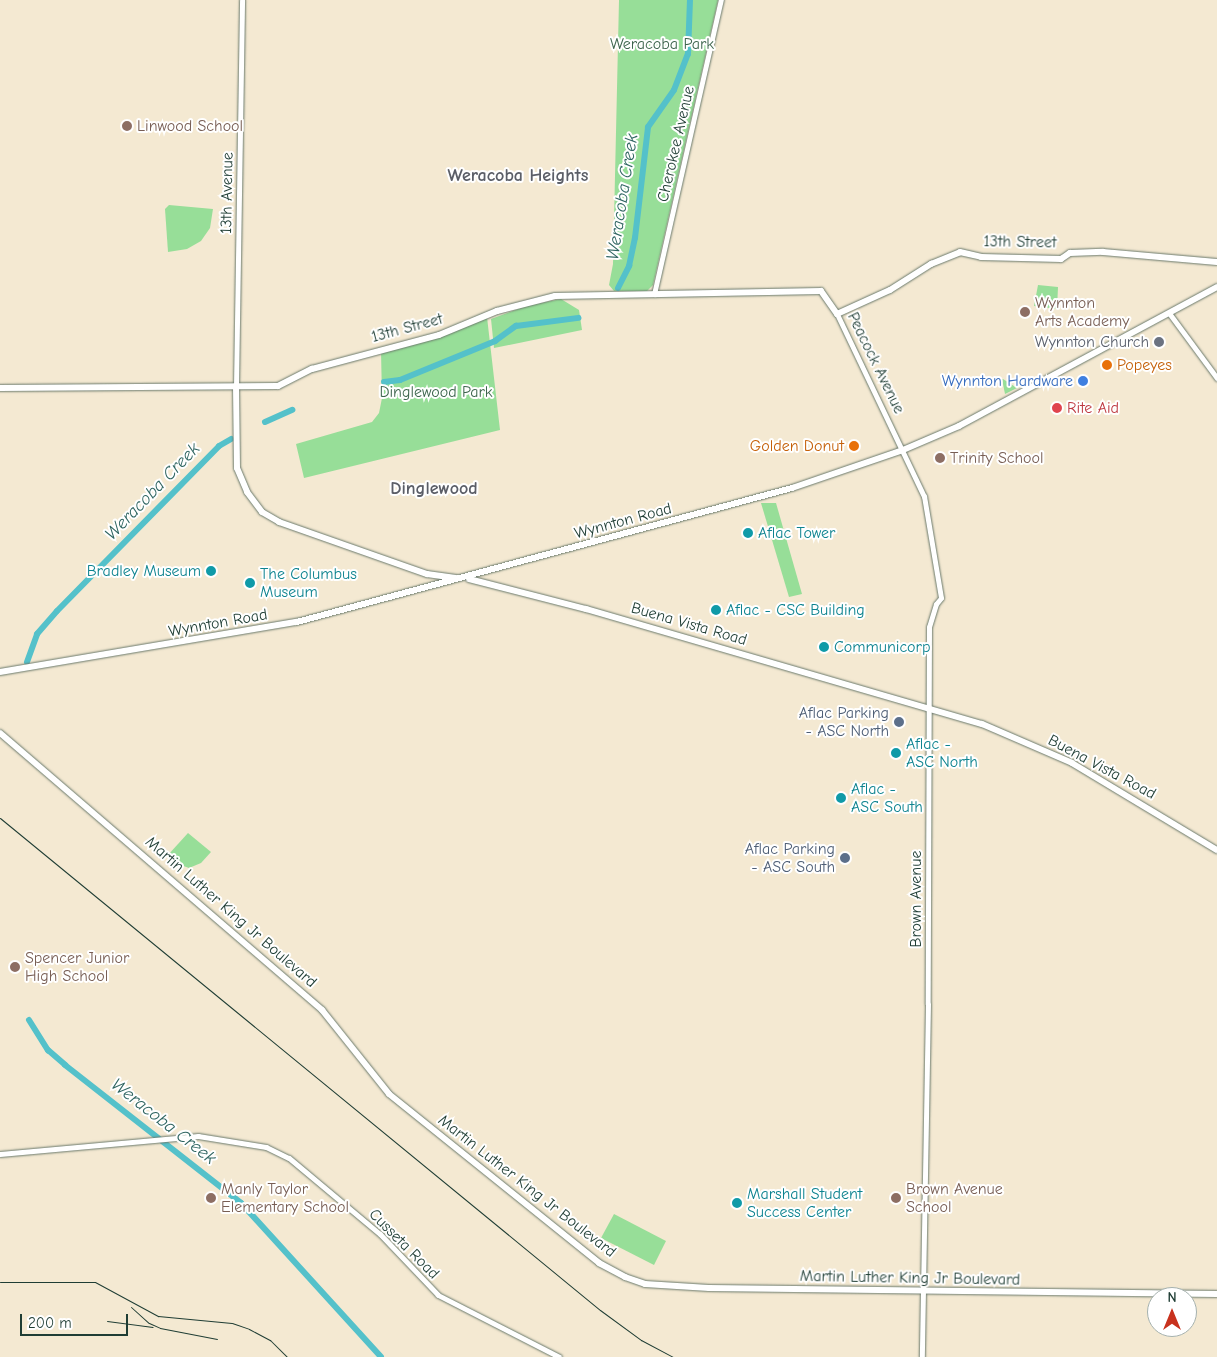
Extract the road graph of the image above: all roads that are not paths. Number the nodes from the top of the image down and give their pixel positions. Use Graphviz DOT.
graph roads {
  1 [pos="242,0"];
  2 [pos="721,0"];
  3 [pos="1217,262"];
  4 [pos="1217,287"];
  5 [pos="821,291"];
  6 [pos="654,294"];
  7 [pos="1169,313"];
  8 [pos="837,314"];
  9 [pos="1217,378"];
  10 [pos="236,386"];
  11 [pos="0,388"];
  12 [pos="903,450"];
  13 [pos="427,574"];
  14 [pos="467,578"];
  15 [pos="427,588"];
  16 [pos="0,672"];
  17 [pos="929,708"];
  18 [pos="0,732"];
  19 [pos="1217,850"];
  20 [pos="0,1154"];
  21 [pos="924,1292"];
  22 [pos="1217,1294"];
  23 [pos="558,1357"];
  24 [pos="922,1357"];
  1 -- 10 [label="street, 13th Avenue"];
  2 -- 6 [label="street, Cherokee Avenue"];
  3 -- 8 [label="main road, 13th Street"];
  4 -- 7 [label="main road, Wynnton Road"];
  5 -- 6 [label="main road, 13th Street"];
  5 -- 8 [label="main road, Peacock Avenue"];
  6 -- 10 [label="main road, 13th Street"];
  7 -- 9 [label="street"];
  7 -- 12 [label="main road, Wynnton Road"];
  8 -- 12 [label="street, Peacock Avenue"];
  10 -- 11 [label="main road, 13th Street"];
  10 -- 13 [label="main road, Buena Vista Road"];
  12 -- 14 [label="main road, Wynnton Road"];
  12 -- 17 [label="street, Brown Avenue"];
  13 -- 14 [label="main road, Buena Vista Road"];
  13 -- 15 [label="main road"];
  14 -- 15 [label="main road, Wynnton Road"];
  14 -- 17 [label="main road, Buena Vista Road"];
  15 -- 16 [label="main road, Wynnton Road"];
  17 -- 19 [label="main road, Buena Vista Road"];
  17 -- 21 [label="street, Brown Avenue"];
  18 -- 21 [label="main road, Martin Luther King Jr Boulevard"];
  20 -- 23 [label="street, Cusseta Road"];
  21 -- 22 [label="main road, Martin Luther King Jr Boulevard"];
  21 -- 24 [label="street, Brown Avenue"];
}
